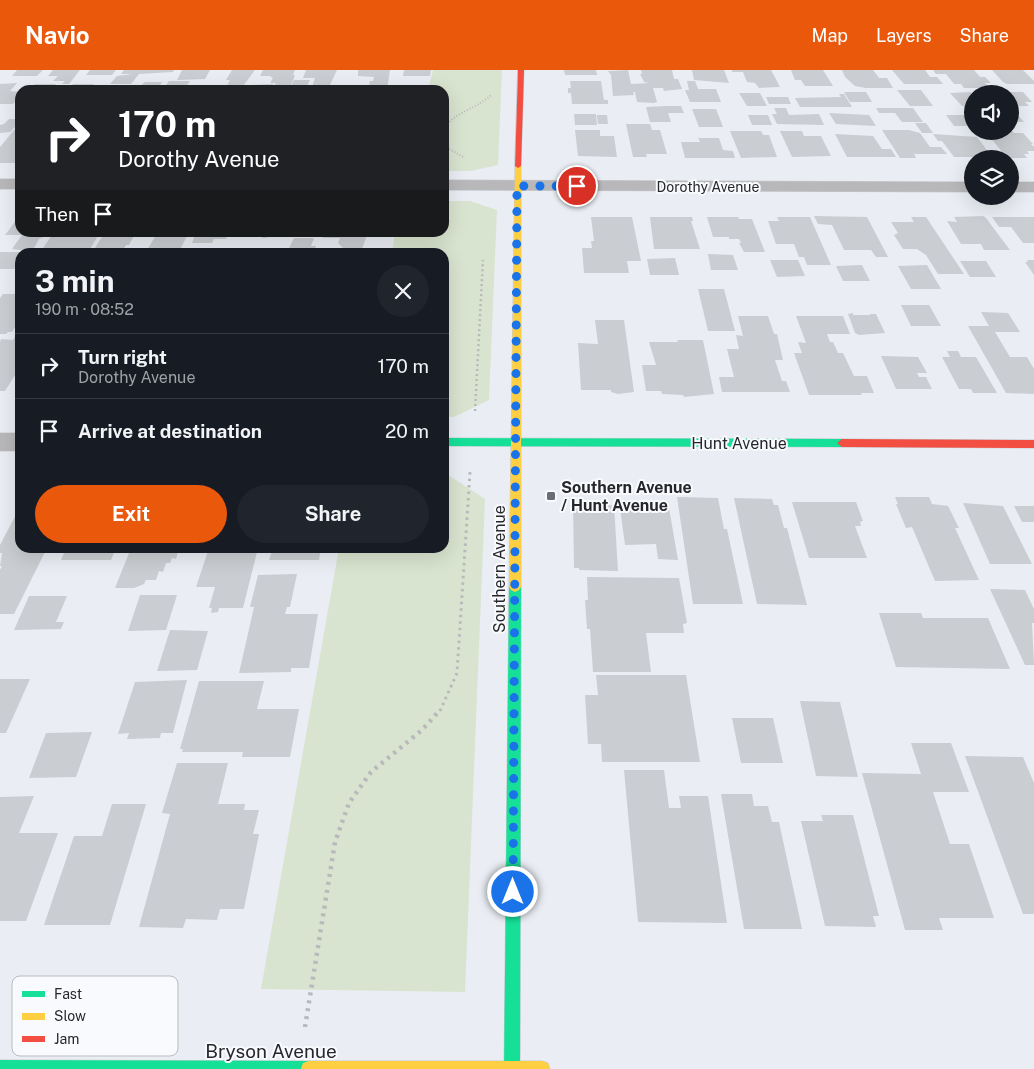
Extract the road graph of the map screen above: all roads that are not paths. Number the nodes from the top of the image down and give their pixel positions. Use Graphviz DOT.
graph roads {
  1 [pos="521,70"];
  2 [pos="0,184"];
  3 [pos="15,184"];
  4 [pos="449,186"];
  5 [pos="517,186"];
  6 [pos="964,187"];
  7 [pos="1019,188"];
  8 [pos="1034,188"];
  9 [pos="0,442"];
  10 [pos="15,442"];
  11 [pos="449,442"];
  12 [pos="516,442"];
  13 [pos="1034,444"];
  14 [pos="0,1068"];
  15 [pos="512,1069"];
  16 [pos="542,1069"];
  1 -- 5 [label="street, Southern Avenue"];
  2 -- 3 [label="street"];
  4 -- 5 [label="street, Dorothy Avenue"];
  5 -- 6 [label="street, Dorothy Avenue"];
  5 -- 12 [label="street, Southern Avenue"];
  7 -- 8 [label="street"];
  9 -- 10 [label="street"];
  11 -- 12 [label="street, Hunt Avenue"];
  12 -- 13 [label="street, Hunt Avenue"];
  12 -- 15 [label="street, Southern Avenue"];
  14 -- 15 [label="street, Bryson Avenue"];
  15 -- 16 [label="street, Bryson Avenue"];
}
